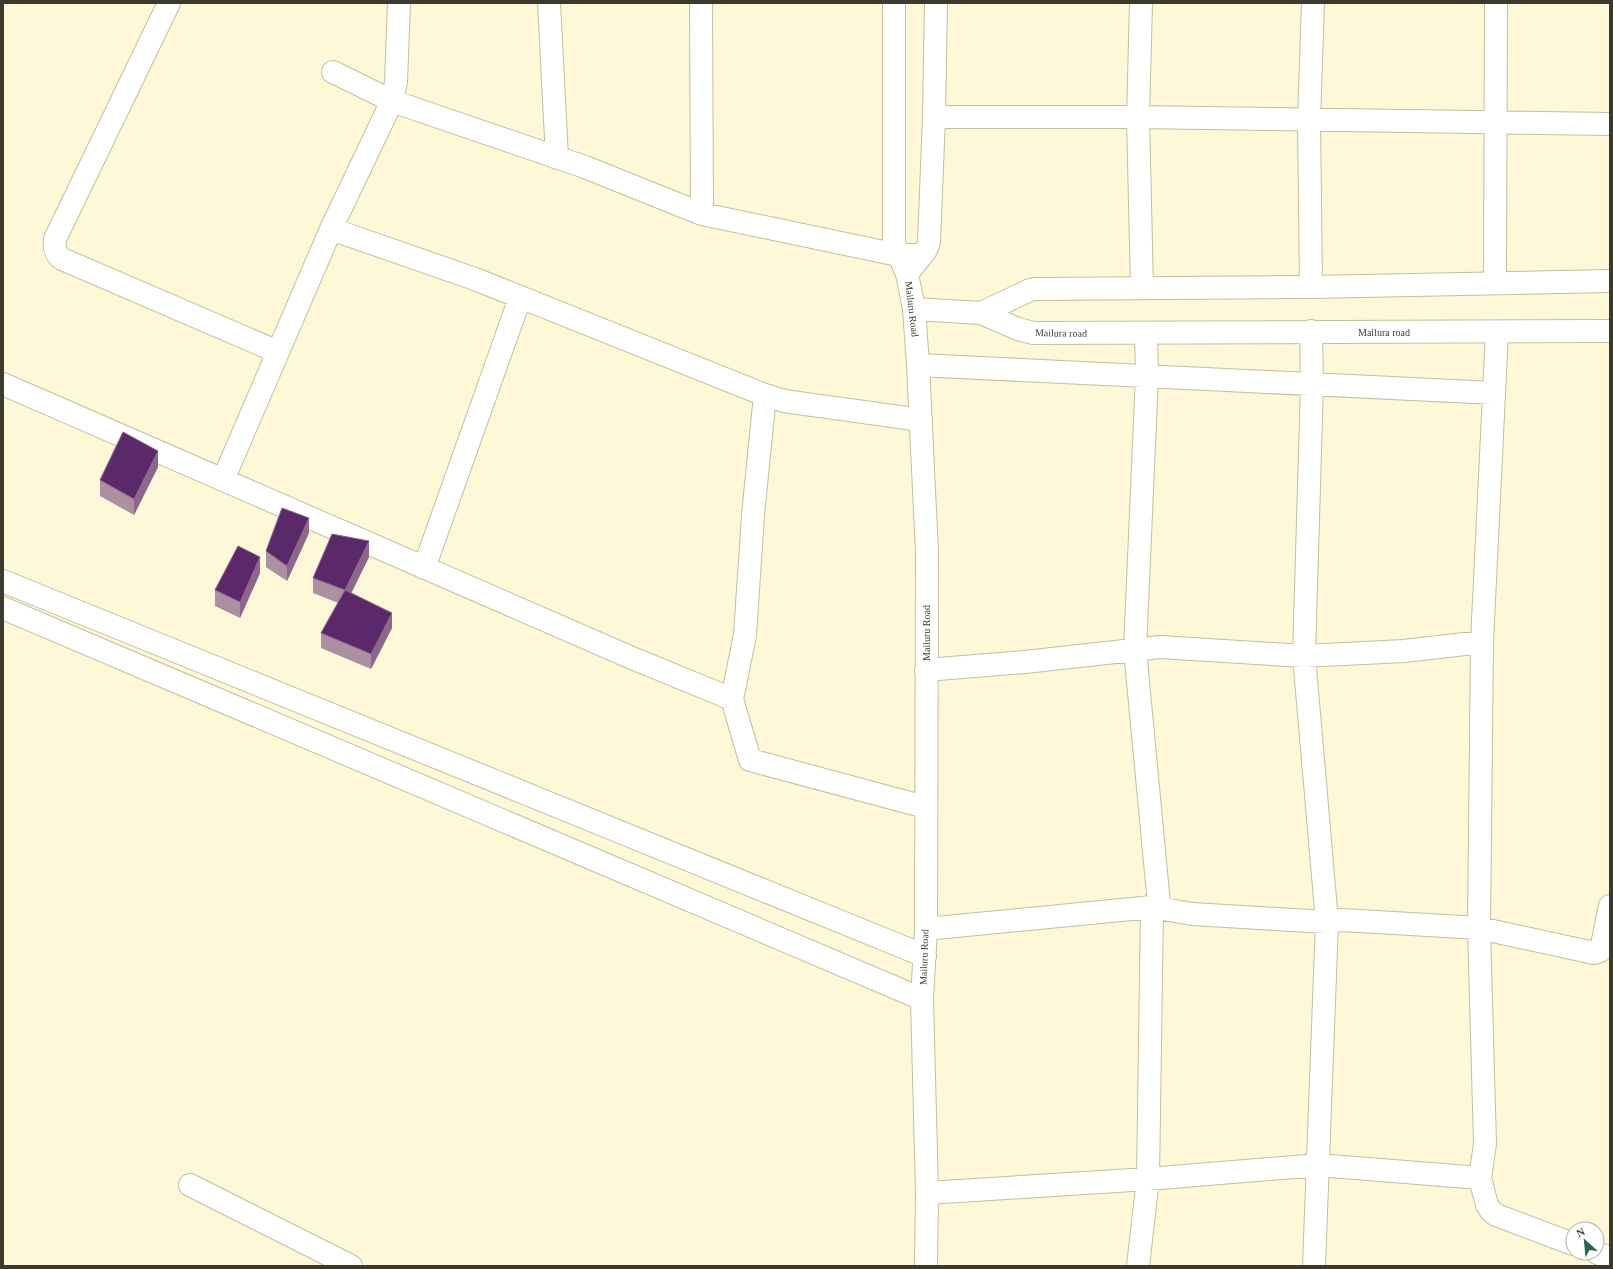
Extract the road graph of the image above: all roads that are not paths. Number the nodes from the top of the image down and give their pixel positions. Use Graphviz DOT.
graph roads {
  1 [pos="170,3"];
  2 [pos="399,3"];
  3 [pos="549,3"];
  4 [pos="700,3"];
  5 [pos="894,3"];
  6 [pos="936,3"];
  7 [pos="1141,3"];
  8 [pos="1313,3"];
  9 [pos="1496,3"];
  10 [pos="333,72"];
  11 [pos="392,101"];
  12 [pos="934,117"];
  13 [pos="1138,117"];
  14 [pos="1309,119"];
  15 [pos="1495,122"];
  16 [pos="1610,124"];
  17 [pos="557,158"];
  18 [pos="702,214"];
  19 [pos="331,229"];
  20 [pos="898,255"];
  21 [pos="923,255"];
  22 [pos="908,274"];
  23 [pos="1610,281"];
  24 [pos="1495,284"];
  25 [pos="1311,287"];
  26 [pos="1142,288"];
  27 [pos="520,298"];
  28 [pos="914,309"];
  29 [pos="981,313"];
  30 [pos="1311,331"];
  31 [pos="1610,331"];
  32 [pos="1497,332"];
  33 [pos="1146,333"];
  34 [pos="278,352"];
  35 [pos="918,365"];
  36 [pos="1146,376"];
  37 [pos="3,384"];
  38 [pos="1312,384"];
  39 [pos="1494,392"];
  40 [pos="765,395"];
  41 [pos="921,420"];
  42 [pos="222,480"];
  43 [pos="424,568"];
  44 [pos="3,581"];
  45 [pos="3,608"];
  46 [pos="1482,642"];
  47 [pos="1135,650"];
  48 [pos="1304,656"];
  49 [pos="926,670"];
  50 [pos="732,699"];
  51 [pos="925,807"];
  52 [pos="1610,906"];
  53 [pos="1152,907"];
  54 [pos="1327,922"];
  55 [pos="1479,928"];
  56 [pos="926,929"];
  57 [pos="1605,953"];
  58 [pos="925,956"];
  59 [pos="922,999"];
  60 [pos="1318,1165"];
  61 [pos="1480,1178"];
  62 [pos="1148,1179"];
  63 [pos="190,1185"];
  64 [pos="927,1193"];
  65 [pos="1565,1241"];
  66 [pos="350,1266"];
  67 [pos="926,1266"];
  68 [pos="1138,1266"];
  69 [pos="1314,1266"];
  1 -- 34 [label="street"];
  2 -- 11 [label="street"];
  3 -- 17 [label="street"];
  4 -- 18 [label="street"];
  5 -- 20 [label="street, Mailuru Road"];
  6 -- 12 [label="street"];
  7 -- 13 [label="street"];
  8 -- 14 [label="street"];
  9 -- 15 [label="street"];
  10 -- 11 [label="street"];
  11 -- 17 [label="street"];
  11 -- 19 [label="street"];
  12 -- 13 [label="street"];
  12 -- 21 [label="street"];
  13 -- 14 [label="street"];
  13 -- 26 [label="street"];
  14 -- 15 [label="street"];
  14 -- 25 [label="street"];
  15 -- 16 [label="street"];
  15 -- 24 [label="street"];
  17 -- 18 [label="street"];
  18 -- 20 [label="street"];
  19 -- 27 [label="street"];
  19 -- 34 [label="street"];
  20 -- 21 [label="street"];
  20 -- 22 [label="street, Mailuru Road"];
  21 -- 22 [label="street"];
  22 -- 28 [label="street, Mailuru Road"];
  23 -- 24 [label="street"];
  24 -- 25 [label="street"];
  25 -- 26 [label="street"];
  26 -- 29 [label="street"];
  27 -- 40 [label="street"];
  27 -- 43 [label="street"];
  28 -- 29 [label="street"];
  28 -- 35 [label="street, Mailuru Road"];
  29 -- 33 [label="street, Mailura road"];
  30 -- 32 [label="street, Mailura road"];
  30 -- 33 [label="street, Mailura road"];
  30 -- 38 [label="street"];
  31 -- 32 [label="street, Mailura road"];
  32 -- 39 [label="street"];
  33 -- 36 [label="street"];
  34 -- 42 [label="street"];
  35 -- 36 [label="street"];
  35 -- 41 [label="street, Mailuru Road"];
  36 -- 38 [label="street"];
  36 -- 47 [label="street"];
  37 -- 42 [label="street"];
  38 -- 39 [label="street"];
  38 -- 48 [label="street"];
  39 -- 46 [label="street"];
  40 -- 41 [label="street"];
  40 -- 50 [label="street"];
  41 -- 49 [label="street, Mailuru Road"];
  42 -- 43 [label="street"];
  43 -- 50 [label="street"];
  44 -- 58 [label="street"];
  45 -- 59 [label="street"];
  46 -- 48 [label="street"];
  46 -- 55 [label="street"];
  47 -- 48 [label="street"];
  47 -- 49 [label="street"];
  47 -- 53 [label="street"];
  48 -- 54 [label="street"];
  49 -- 51 [label="street, Mailuru Road"];
  50 -- 51 [label="street"];
  51 -- 56 [label="street, Mailuru Road"];
  52 -- 57 [label="street"];
  53 -- 54 [label="street"];
  53 -- 56 [label="street"];
  53 -- 62 [label="street"];
  54 -- 55 [label="street"];
  54 -- 60 [label="street"];
  55 -- 57 [label="street"];
  55 -- 61 [label="street"];
  56 -- 58 [label="street, Mailuru Road"];
  58 -- 59 [label="street, Mailuru Road"];
  59 -- 64 [label="street, Mailuru Road"];
  60 -- 61 [label="street"];
  60 -- 62 [label="street"];
  60 -- 69 [label="street"];
  61 -- 65 [label="street"];
  62 -- 64 [label="street"];
  62 -- 68 [label="street"];
  63 -- 66 [label="street"];
  64 -- 67 [label="street, Mailuru Road"];
}
